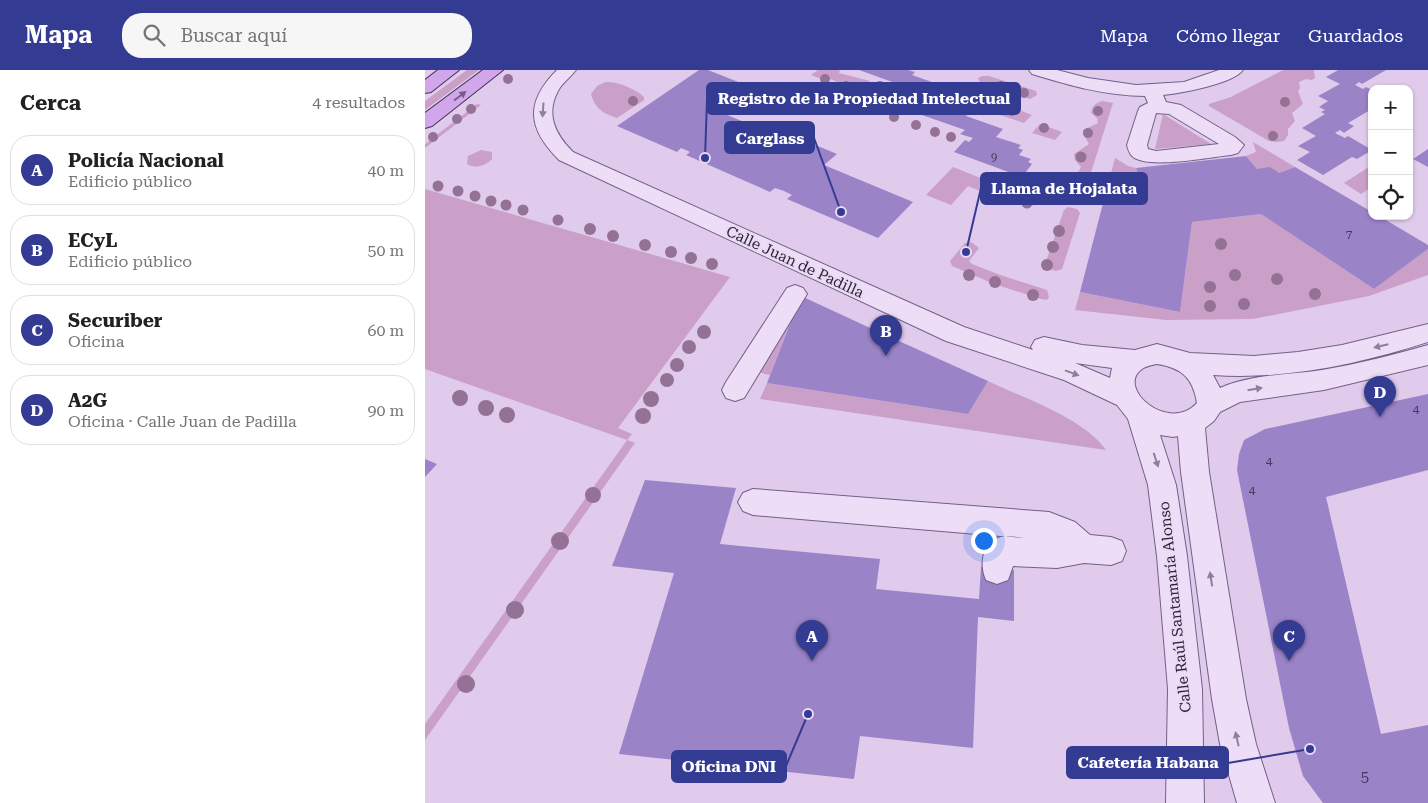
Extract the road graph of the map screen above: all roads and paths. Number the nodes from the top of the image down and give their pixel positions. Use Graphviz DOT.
graph roads {
  1 [pos="450,70"];
  2 [pos="494,70"];
  3 [pos="567,70"];
  4 [pos="581,70"];
  5 [pos="1038,70"];
  6 [pos="1064,70"];
  7 [pos="1211,70"];
  8 [pos="1234,70"];
  9 [pos="425,88"];
  10 [pos="425,122"];
  11 [pos="795,294"];
  12 [pos="1428,333"];
  13 [pos="1428,355"];
  14 [pos="1134,360"];
  15 [pos="1188,364"];
  16 [pos="735,390"];
  17 [pos="1132,405"];
  18 [pos="1201,413"];
  19 [pos="753,502"];
  20 [pos="997,569"];
  21 [pos="1185,803"];
  22 [pos="1256,803"];
  1 -- 9 [label="main road"];
  10 -- 2 [label="main road, one-way"];
  3 -- 17 [label="street, Calle Juan de Padilla, one-way"];
  4 -- 14 [label="street, Calle Juan de Padilla"];
  5 -- 8 [label="street"];
  6 -- 7 [label="street"];
  11 -- 16 [label="street"];
  12 -- 15 [label="street, one-way"];
  18 -- 13 [label="street, one-way"];
  14 -- 15 [label="street"];
  14 -- 17 [label="street"];
  15 -- 18 [label="street"];
  17 -- 18 [label="street"];
  17 -- 21 [label="street, Calle Raúl Santamaría Alonso, one-way"];
  22 -- 18 [label="street, one-way"];
  19 -- 20 [label="street"];
}
